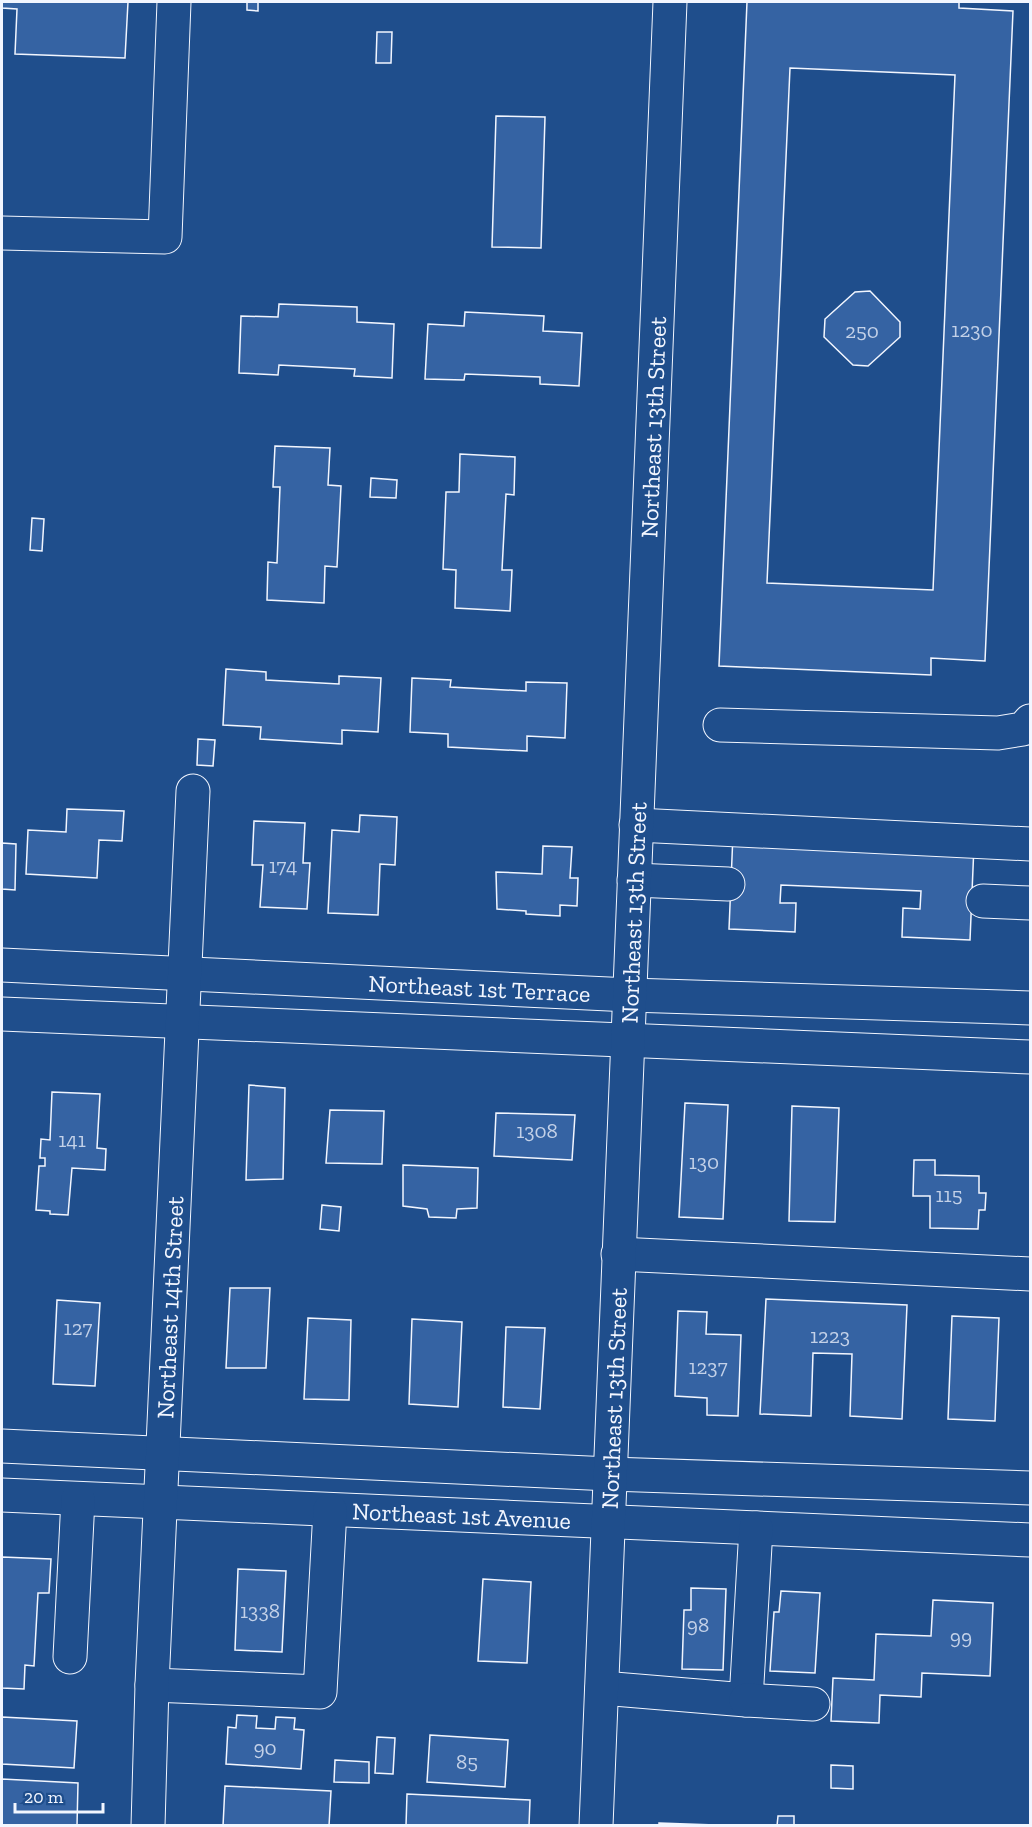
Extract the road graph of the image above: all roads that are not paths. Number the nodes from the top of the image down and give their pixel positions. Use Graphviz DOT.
graph roads {
  1 [pos="174,2"];
  2 [pos="670,2"];
  3 [pos="2,233"];
  4 [pos="1030,721"];
  5 [pos="720,725"];
  6 [pos="193,791"];
  7 [pos="636,825"];
  8 [pos="1030,844"];
  9 [pos="634,880"];
  10 [pos="728,884"];
  11 [pos="983,901"];
  12 [pos="1030,903"];
  13 [pos="2,965"];
  14 [pos="184,973"];
  15 [pos="630,995"];
  16 [pos="1030,1008"];
  17 [pos="2,1014"];
  18 [pos="182,1022"];
  19 [pos="628,1040"];
  20 [pos="1030,1058"];
  21 [pos="618,1254"];
  22 [pos="1030,1274"];
  23 [pos="2,1446"];
  24 [pos="163,1453"];
  25 [pos="610,1474"];
  26 [pos="1030,1488"];
  27 [pos="2,1495"];
  28 [pos="78,1499"];
  29 [pos="161,1503"];
  30 [pos="330,1510"];
  31 [pos="608,1521"];
  32 [pos="756,1528"];
  33 [pos="1030,1540"];
  34 [pos="70,1657"];
  35 [pos="152,1685"];
  36 [pos="602,1688"];
  37 [pos="746,1700"];
  38 [pos="813,1704"];
  39 [pos="148,1826"];
  40 [pos="596,1826"];
  1 -- 3 [label="street"];
  2 -- 7 [label="street, Northeast 13th Street"];
  4 -- 5 [label="street"];
  6 -- 14 [label="street, Northeast 14th Street"];
  7 -- 8 [label="street"];
  7 -- 9 [label="street, Northeast 13th Street"];
  9 -- 10 [label="street"];
  9 -- 15 [label="street, Northeast 13th Street"];
  11 -- 12 [label="street"];
  13 -- 14 [label="street, Northeast 1st Terrace"];
  14 -- 15 [label="street, Northeast 1st Terrace"];
  14 -- 18 [label="street, Northeast 14th Street"];
  15 -- 16 [label="street, Northeast 1st Terrace"];
  15 -- 19 [label="street, Northeast 13th Street"];
  17 -- 18 [label="street, Northeast 1st Terrace"];
  18 -- 19 [label="street, Northeast 1st Terrace"];
  18 -- 24 [label="street, Northeast 14th Street"];
  19 -- 20 [label="street, Northeast 1st Terrace"];
  19 -- 21 [label="street, Northeast 13th Street"];
  21 -- 22 [label="street"];
  21 -- 25 [label="street, Northeast 13th Street"];
  23 -- 24 [label="street, Northeast 1st Avenue"];
  24 -- 25 [label="street, Northeast 1st Avenue"];
  24 -- 29 [label="street, Northeast 14th Street"];
  25 -- 26 [label="street, Northeast 1st Avenue"];
  25 -- 31 [label="street, Northeast 13th Street"];
  27 -- 28 [label="street, Northeast 1st Avenue"];
  28 -- 29 [label="street, Northeast 1st Avenue"];
  28 -- 34 [label="street"];
  29 -- 30 [label="street, Northeast 1st Avenue"];
  29 -- 35 [label="street, Northeast 14th Street"];
  30 -- 31 [label="street, Northeast 1st Avenue"];
  30 -- 35 [label="street"];
  31 -- 32 [label="street, Northeast 1st Avenue"];
  31 -- 36 [label="street, Northeast 13th Street"];
  32 -- 33 [label="street, Northeast 1st Avenue"];
  32 -- 37 [label="street"];
  35 -- 39 [label="street, Northeast 14th Street"];
  36 -- 37 [label="street"];
  36 -- 40 [label="street, Northeast 13th Street"];
  37 -- 38 [label="street"];
}
